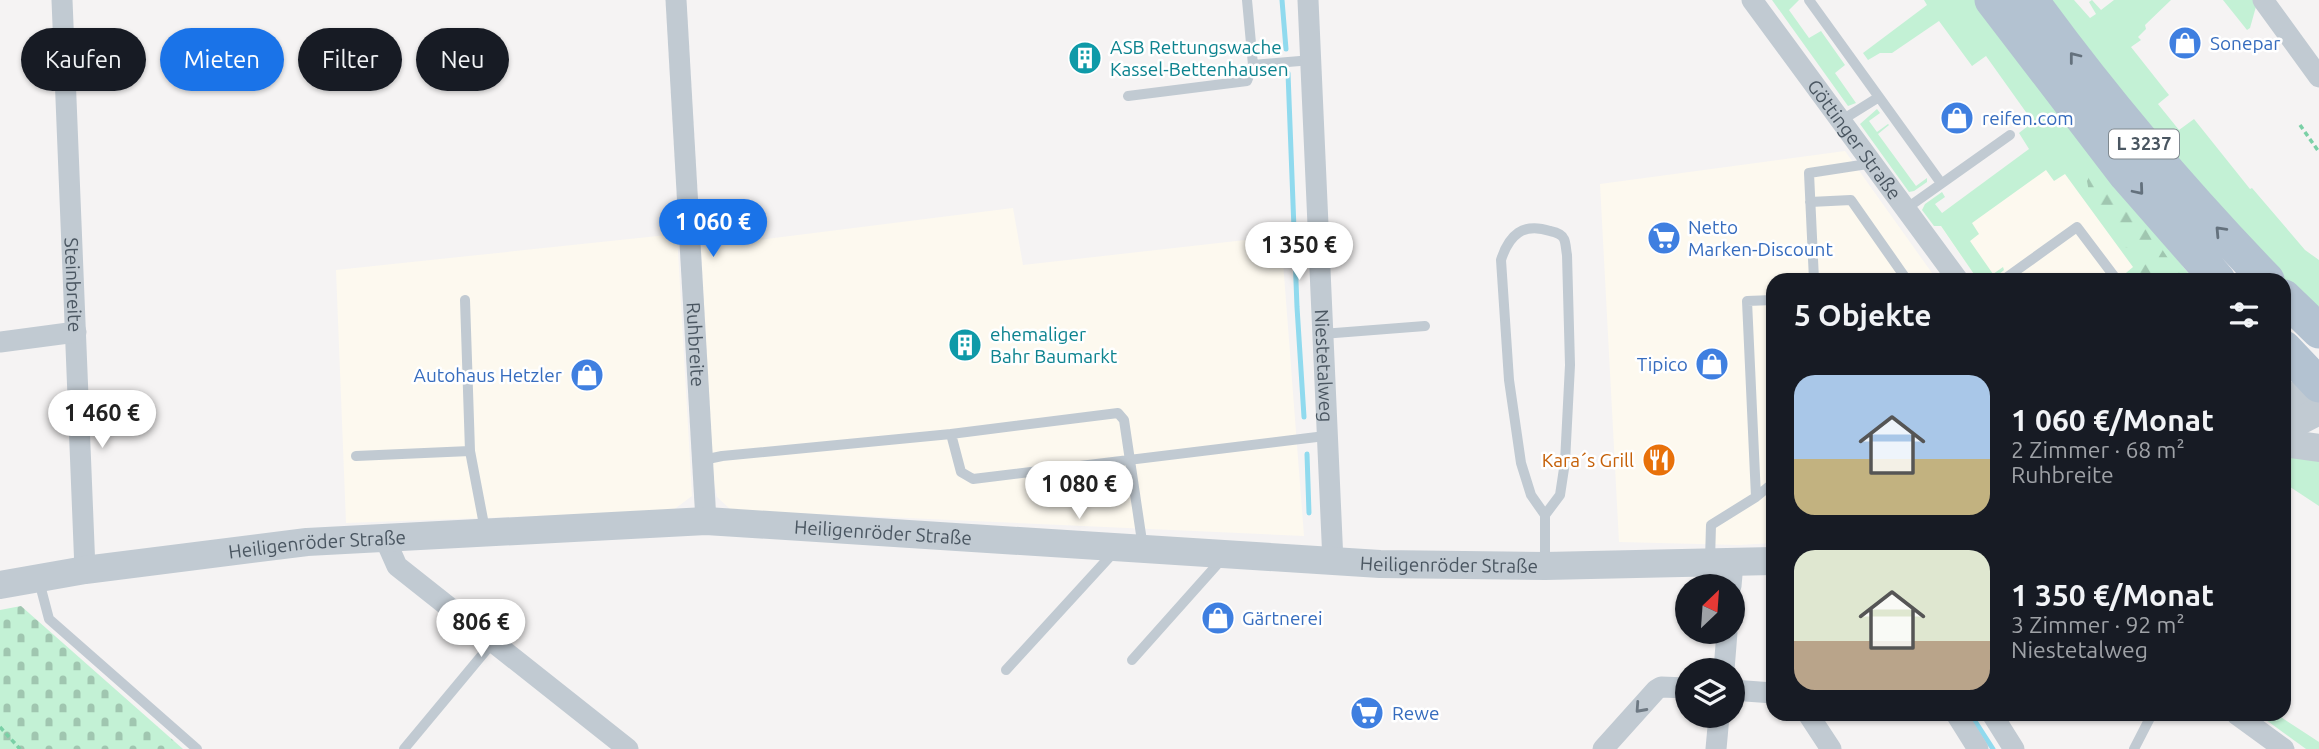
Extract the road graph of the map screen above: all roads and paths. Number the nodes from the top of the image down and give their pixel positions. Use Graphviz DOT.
graph roads {
  1 [pos="62,0"];
  2 [pos="676,0"];
  3 [pos="1247,0"];
  4 [pos="1308,0"];
  5 [pos="1752,0"];
  6 [pos="1809,0"];
  7 [pos="1992,0"];
  8 [pos="2031,0"];
  9 [pos="2263,0"];
  10 [pos="1312,60"];
  11 [pos="1253,65"];
  12 [pos="2319,77"];
  13 [pos="1128,96"];
  14 [pos="1879,97"];
  15 [pos="1842,120"];
  16 [pos="2300,125"];
  17 [pos="2010,135"];
  18 [pos="2319,152"];
  19 [pos="1874,163"];
  20 [pos="1941,183"];
  21 [pos="1810,202"];
  22 [pos="1907,208"];
  23 [pos="1814,273"];
  24 [pos="1901,273"];
  25 [pos="1953,273"];
  26 [pos="2013,273"];
  27 [pos="2112,273"];
  28 [pos="2212,273"];
  29 [pos="2261,273"];
  30 [pos="465,300"];
  31 [pos="1766,300"];
  32 [pos="2291,300"];
  33 [pos="2291,304"];
  34 [pos="2319,318"];
  35 [pos="1425,326"];
  36 [pos="2319,331"];
  37 [pos="76,332"];
  38 [pos="1322,334"];
  39 [pos="0,342"];
  40 [pos="2291,357"];
  41 [pos="2318,390"];
  42 [pos="2291,400"];
  43 [pos="2291,421"];
  44 [pos="951,433"];
  45 [pos="1325,436"];
  46 [pos="2291,444"];
  47 [pos="2319,448"];
  48 [pos="470,451"];
  49 [pos="356,456"];
  50 [pos="1128,458"];
  51 [pos="703,460"];
  52 [pos="1766,489"];
  53 [pos="1756,497"];
  54 [pos="1545,515"];
  55 [pos="706,521"];
  56 [pos="486,533"];
  57 [pos="387,537"];
  58 [pos="1130,549"];
  59 [pos="1226,555"];
  60 [pos="1333,562"];
  61 [pos="1766,562"];
  62 [pos="1545,566"];
  63 [pos="85,570"];
  64 [pos="1725,571"];
  65 [pos="39,578"];
  66 [pos="0,585"];
  67 [pos="493,642"];
  68 [pos="1132,660"];
  69 [pos="1006,670"];
  70 [pos="1675,688"];
  71 [pos="1745,691"];
  72 [pos="1766,692"];
  73 [pos="1812,721"];
  74 [pos="1960,721"];
  75 [pos="1996,721"];
  76 [pos="2148,721"];
  77 [pos="2246,721"];
  78 [pos="0,727"];
  79 [pos="1718,728"];
  80 [pos="20,749"];
  81 [pos="197,749"];
  82 [pos="404,749"];
  83 [pos="628,749"];
  84 [pos="1603,749"];
  85 [pos="1716,749"];
  86 [pos="1830,749"];
  87 [pos="1978,749"];
  88 [pos="2014,749"];
  89 [pos="2134,749"];
  90 [pos="2284,749"];
  1 -- 37 [label="street, Steinbreite"];
  2 -- 51 [label="street, Ruhbreite"];
  3 -- 11 [label="lane"];
  4 -- 10 [label="street, Niestetalweg"];
  5 -- 15 [label="street, Göttinger Straße"];
  6 -- 14 [label="lane"];
  7 -- 28 [label="main road, L 3237, one-way"];
  29 -- 8 [label="main road, L 3237, one-way"];
  9 -- 12 [label="street"];
  10 -- 11 [label="lane"];
  10 -- 38 [label="street, Niestetalweg"];
  11 -- 13 [label="lane"];
  14 -- 15 [label="lane"];
  14 -- 20 [label="lane"];
  15 -- 19 [label="street, Göttinger Straße"];
  16 -- 18 [label="path"];
  17 -- 20 [label="lane"];
  19 -- 21 [label="lane"];
  19 -- 22 [label="street, Göttinger Straße"];
  20 -- 22 [label="lane"];
  21 -- 23 [label="lane"];
  21 -- 24 [label="lane"];
  22 -- 25 [label="street, Göttinger Straße"];
  26 -- 27 [label="lane"];
  30 -- 48 [label="lane"];
  31 -- 53 [label="lane"];
  32 -- 34 [label="street"];
  33 -- 36 [label="main road, L 3237"];
  35 -- 38 [label="lane"];
  37 -- 39 [label="street"];
  37 -- 63 [label="street, Steinbreite"];
  38 -- 45 [label="street, Niestetalweg"];
  40 -- 41 [label="main road"];
  41 -- 42 [label="street"];
  41 -- 43 [label="street"];
  44 -- 50 [label="lane"];
  44 -- 50 [label="lane"];
  44 -- 51 [label="lane"];
  45 -- 50 [label="lane"];
  45 -- 60 [label="street, Niestetalweg"];
  46 -- 47 [label="street"];
  48 -- 49 [label="lane"];
  48 -- 56 [label="lane"];
  50 -- 58 [label="lane"];
  51 -- 55 [label="street, Ruhbreite"];
  52 -- 53 [label="lane"];
  53 -- 64 [label="lane"];
  54 -- 54 [label="lane"];
  54 -- 62 [label="lane"];
  55 -- 56 [label="street, Heiligenröder Straße"];
  55 -- 58 [label="street, Heiligenröder Straße"];
  56 -- 57 [label="street, Heiligenröder Straße"];
  57 -- 63 [label="street, Heiligenröder Straße"];
  57 -- 67 [label="street"];
  58 -- 59 [label="street, Heiligenröder Straße"];
  58 -- 69 [label="lane"];
  59 -- 60 [label="street, Heiligenröder Straße"];
  59 -- 68 [label="lane"];
  60 -- 62 [label="street, Heiligenröder Straße"];
  61 -- 64 [label="street, Heiligenröder Straße"];
  62 -- 64 [label="street, Heiligenröder Straße"];
  63 -- 65 [label="street, Heiligenröder Straße"];
  65 -- 66 [label="street, Heiligenröder Straße"];
  65 -- 81 [label="lane"];
  67 -- 82 [label="lane"];
  67 -- 83 [label="street"];
  70 -- 84 [label="street, one-way"];
  71 -- 72 [label="street"];
  73 -- 86 [label="street"];
  74 -- 87 [label="street"];
  75 -- 88 [label="street"];
  76 -- 89 [label="lane"];
  77 -- 90 [label="street"];
  78 -- 80 [label="path"];
  79 -- 85 [label="street"];
}
